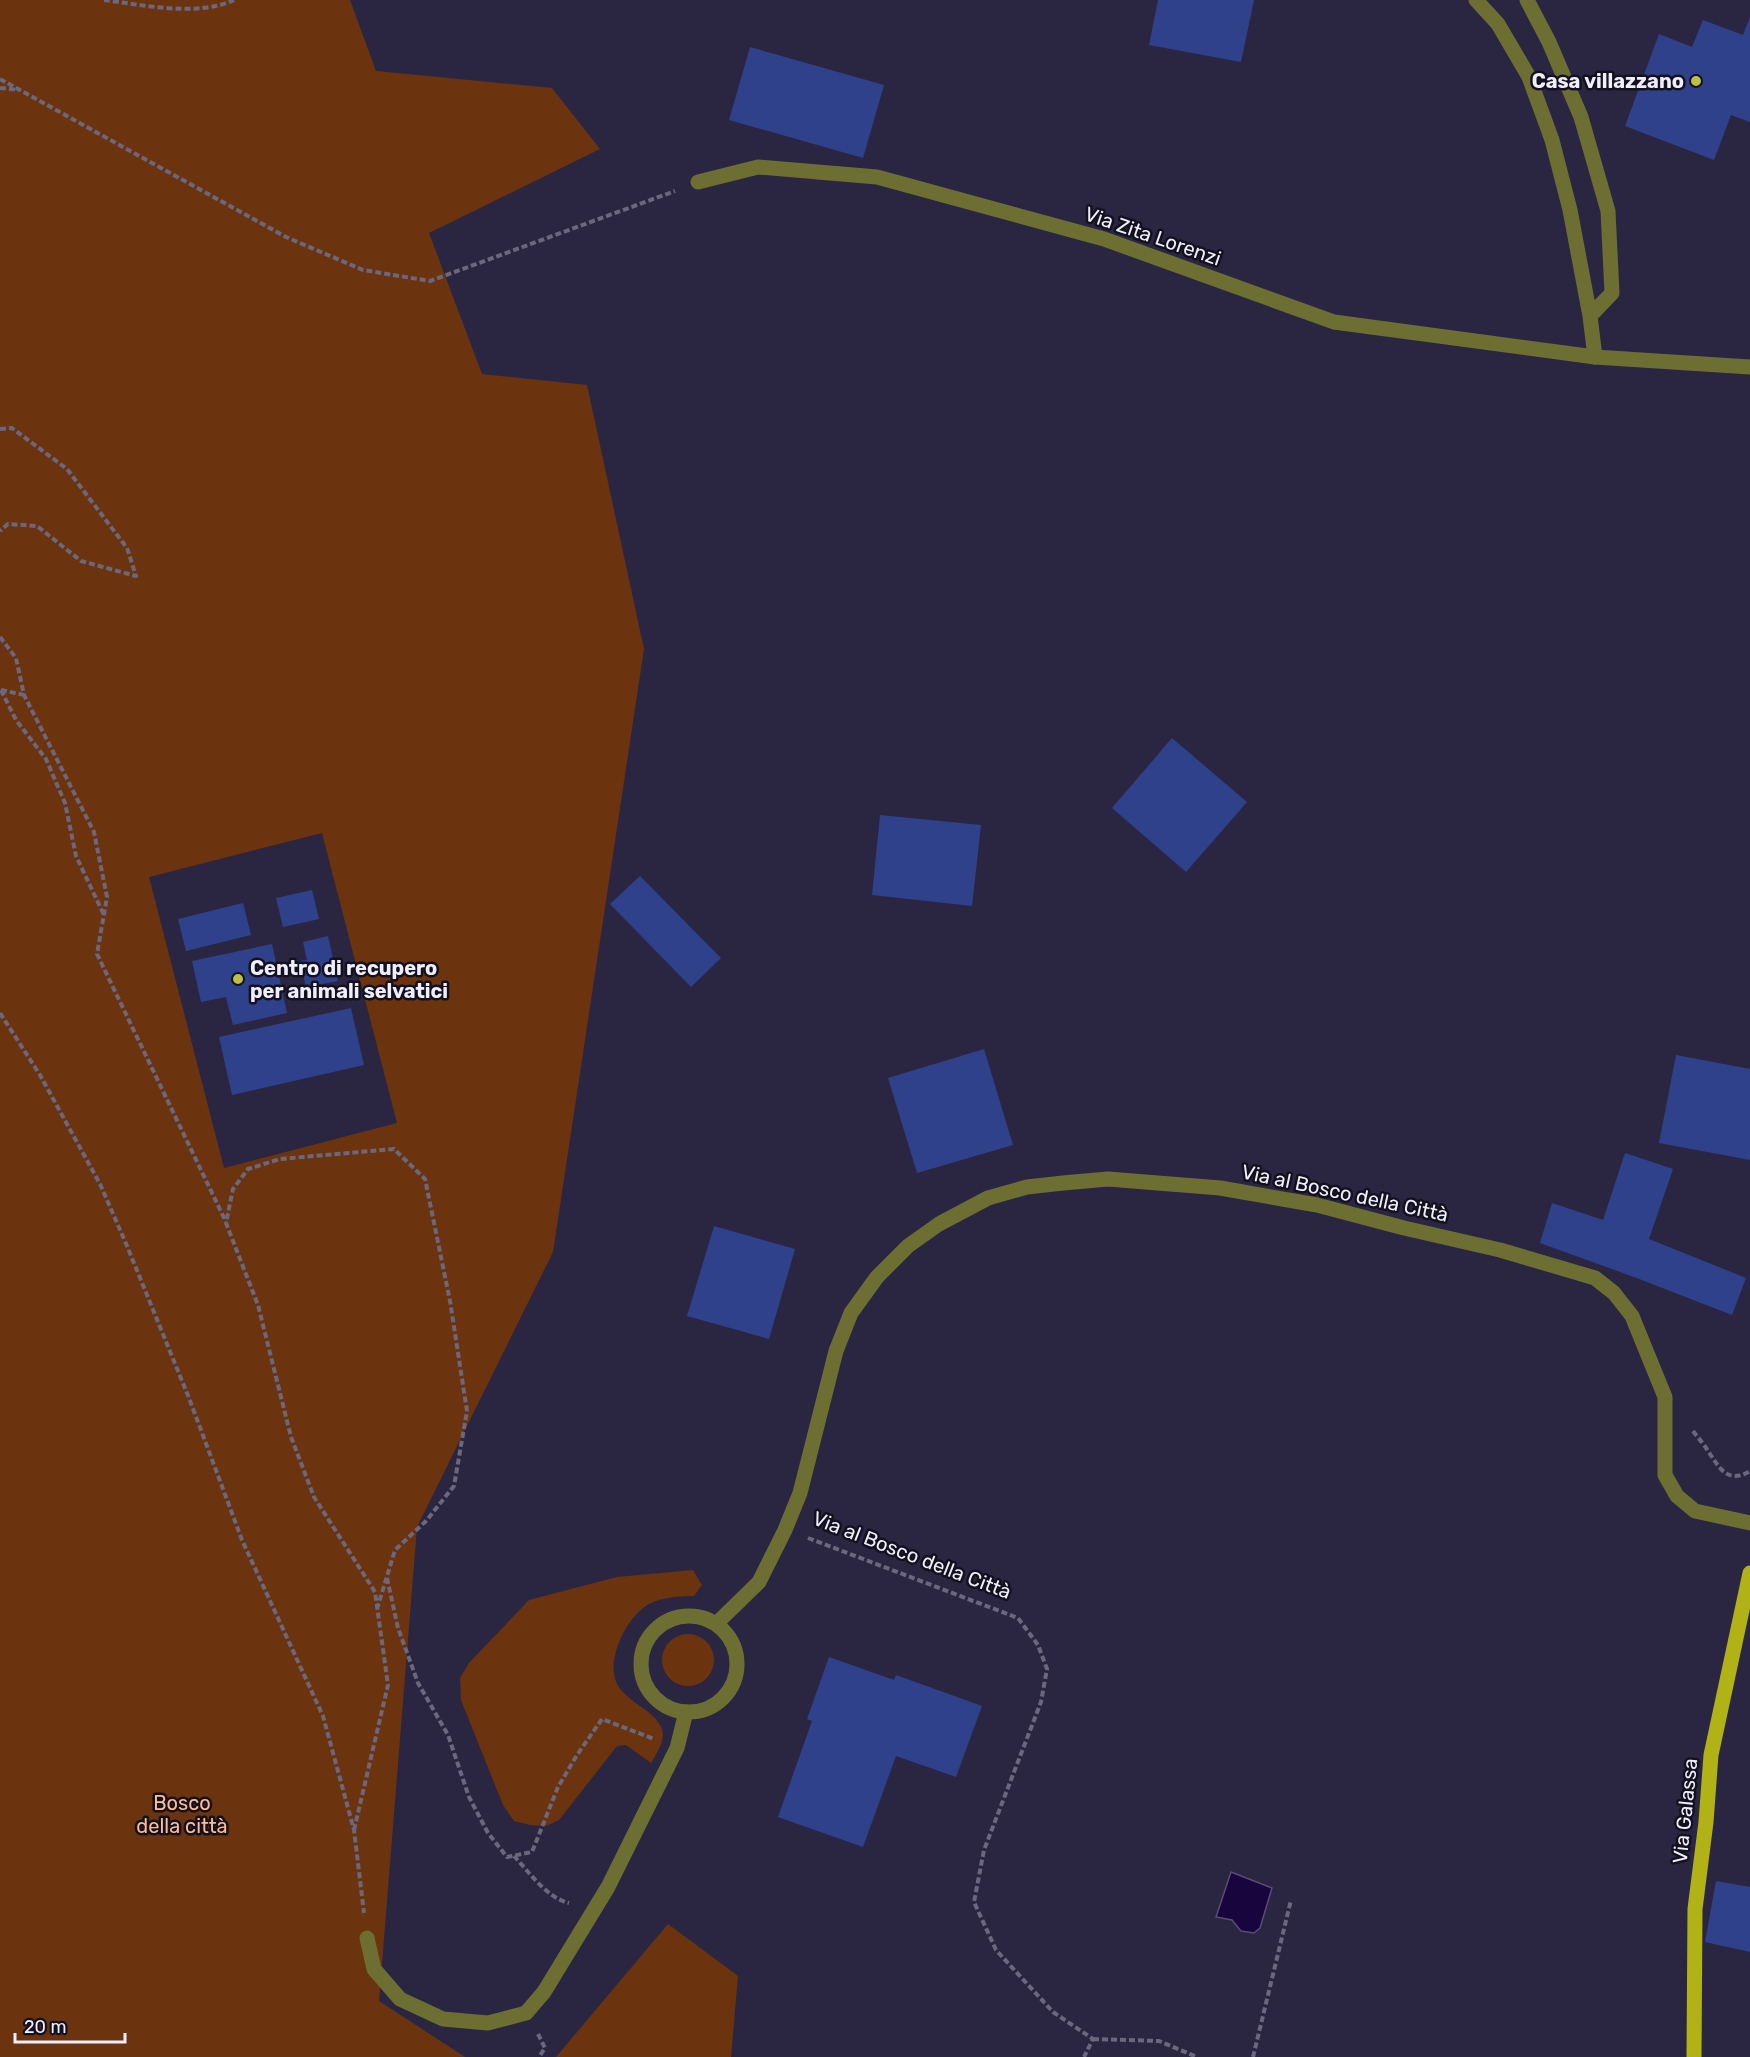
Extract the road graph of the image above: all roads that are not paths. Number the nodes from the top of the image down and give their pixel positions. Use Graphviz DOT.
graph roads {
  1 [pos="1476,0"];
  2 [pos="1527,0"];
  3 [pos="698,182"];
  4 [pos="1590,316"];
  5 [pos="1595,357"];
  6 [pos="1750,367"];
  7 [pos="1750,1523"];
  8 [pos="1750,1573"];
  9 [pos="716,1624"];
  10 [pos="686,1712"];
  11 [pos="367,1938"];
  12 [pos="1694,2057"];
  1 -- 4 [label="street"];
  2 -- 4 [label="street"];
  3 -- 5 [label="street, Via Zita Lorenzi"];
  4 -- 5 [label="street"];
  5 -- 6 [label="street, Via Zita Lorenzi"];
  7 -- 9 [label="street, Via al Bosco della Città"];
  8 -- 12 [label="main road, Via Galassa"];
  9 -- 10 [label="street"];
  9 -- 10 [label="street"];
  10 -- 11 [label="street"];
}
